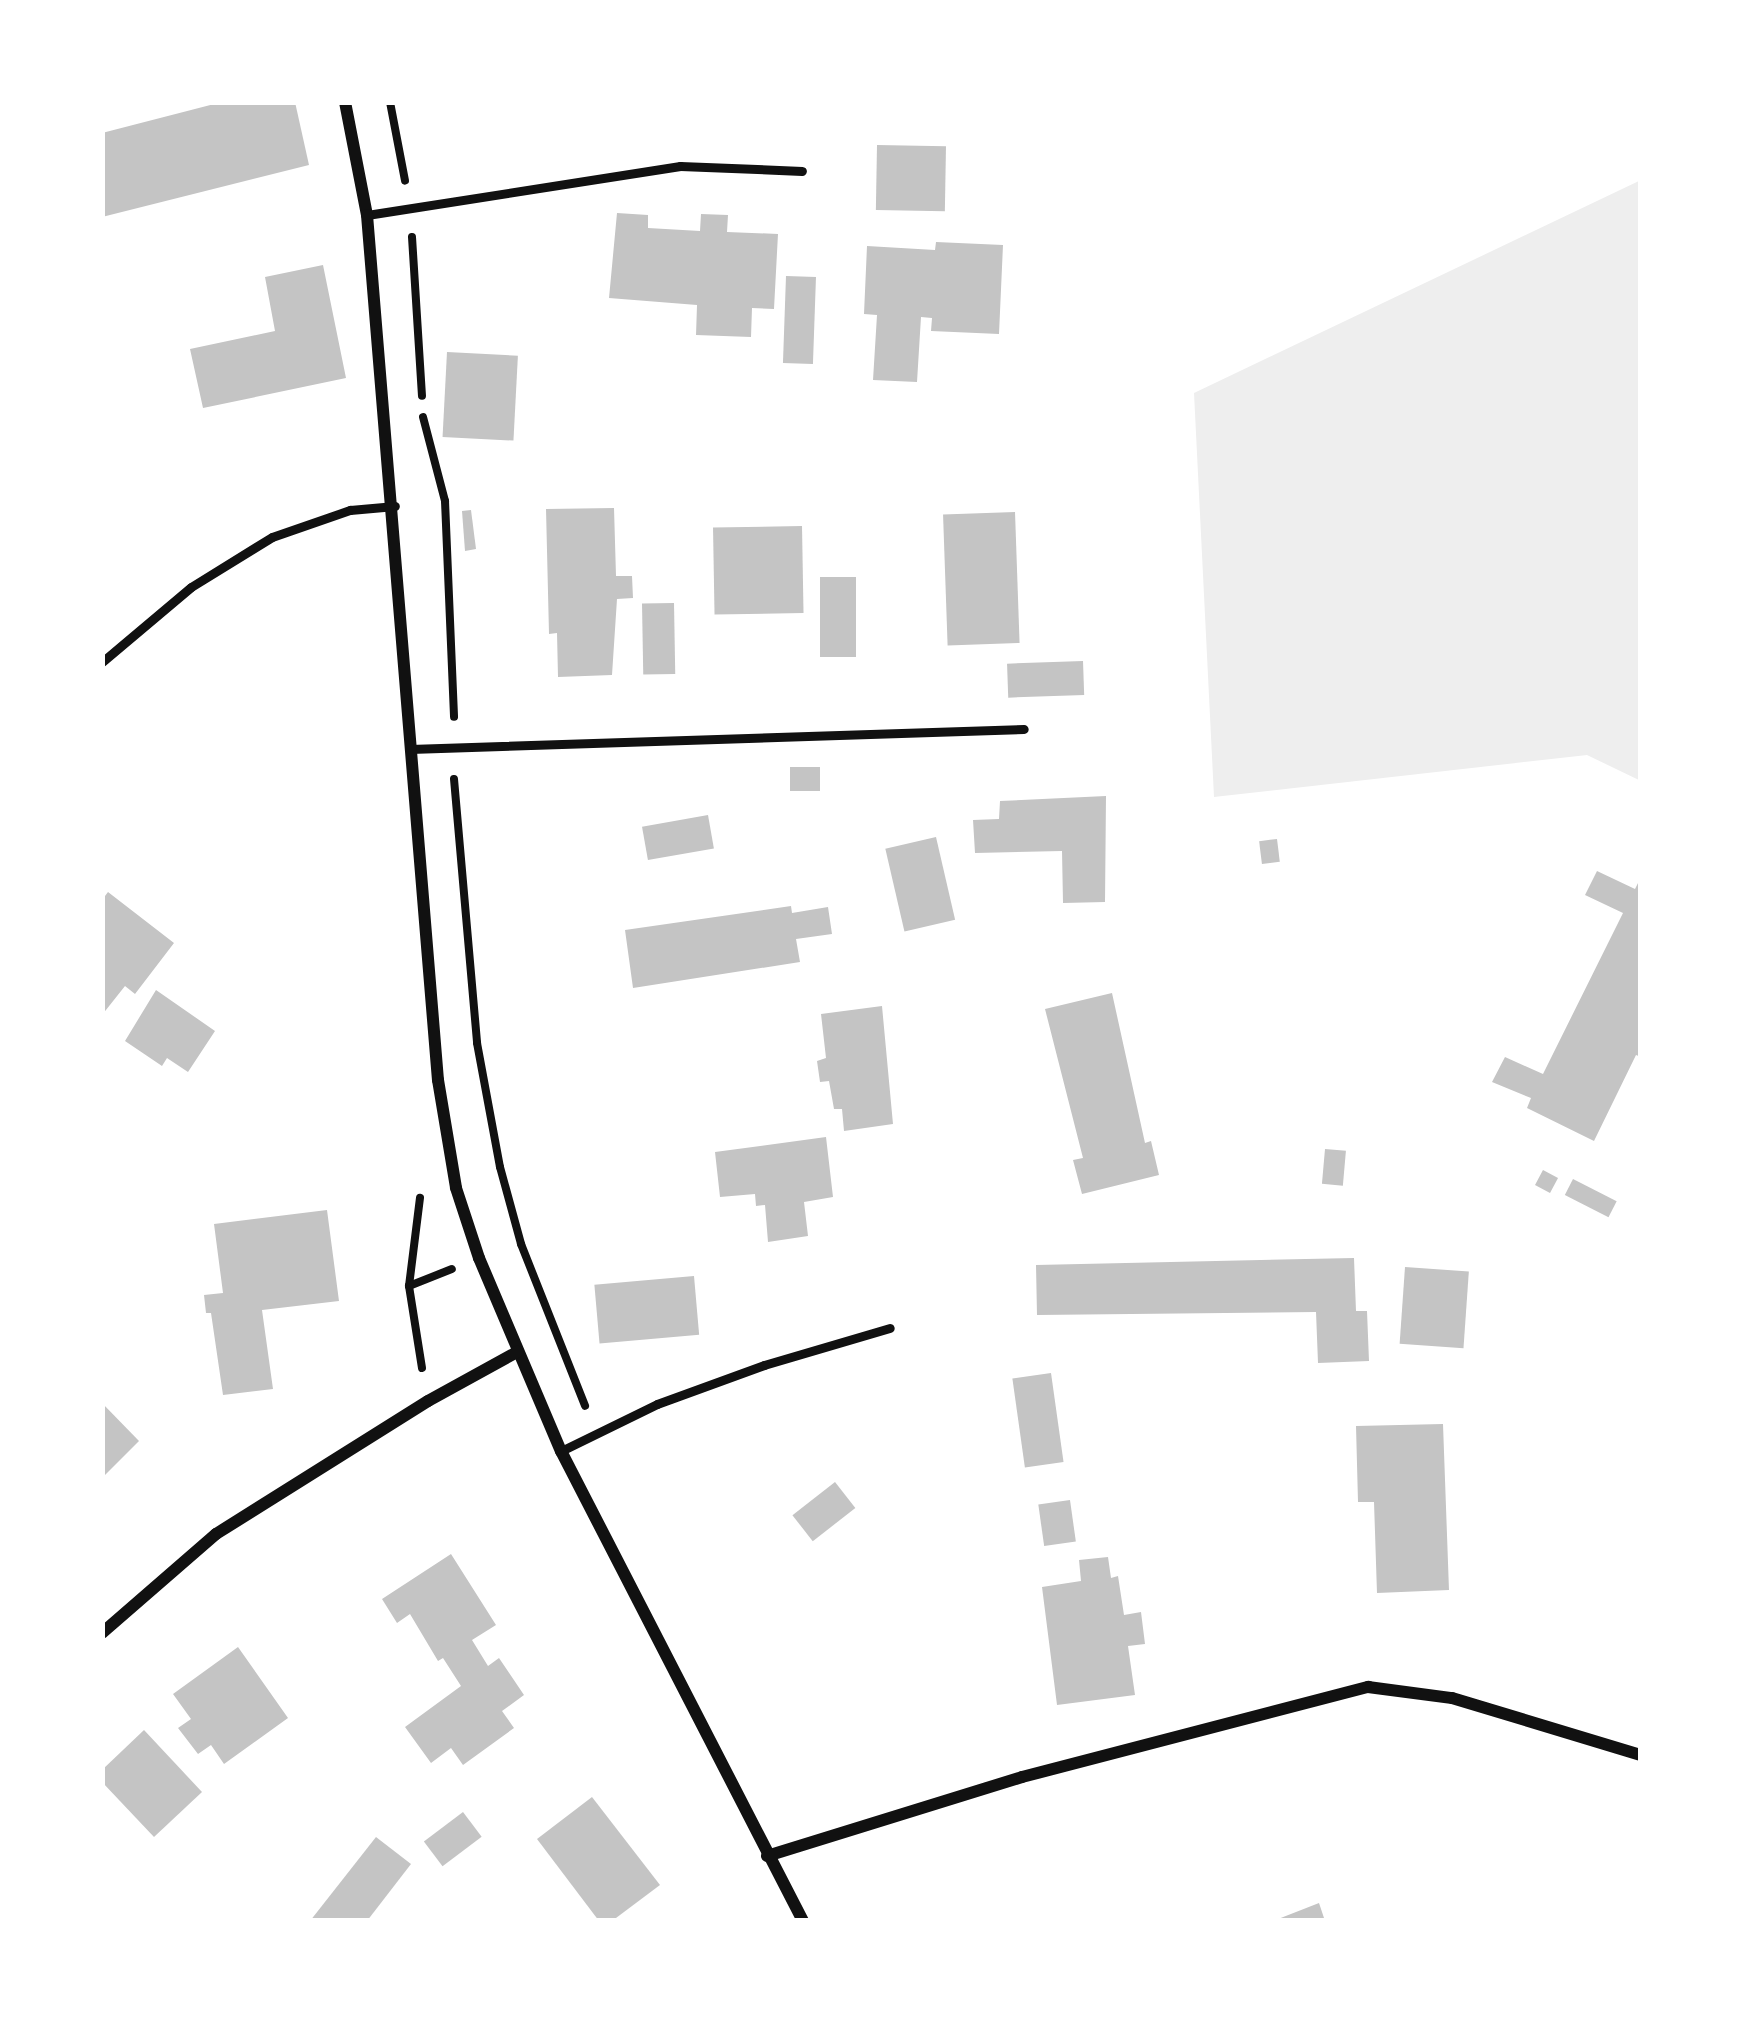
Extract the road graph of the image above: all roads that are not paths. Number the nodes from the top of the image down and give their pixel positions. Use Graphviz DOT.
graph roads {
  1 [pos="345,102"];
  2 [pos="802,171"];
  3 [pos="367,215"];
  4 [pos="394,506"];
  5 [pos="102,662"];
  6 [pos="1024,729"];
  7 [pos="410,749"];
  8 [pos="890,1328"];
  9 [pos="517,1352"];
  10 [pos="561,1451"];
  11 [pos="102,1633"];
  12 [pos="1641,1755"];
  13 [pos="767,1856"];
  14 [pos="803,1921"];
  1 -- 3 [label="street"];
  2 -- 3 [label="lane"];
  3 -- 4 [label="street"];
  4 -- 5 [label="lane"];
  4 -- 7 [label="street"];
  6 -- 7 [label="lane"];
  7 -- 9 [label="street"];
  8 -- 10 [label="lane"];
  9 -- 10 [label="street"];
  9 -- 11 [label="street"];
  10 -- 13 [label="street"];
  12 -- 13 [label="street"];
  13 -- 14 [label="street"];
}
